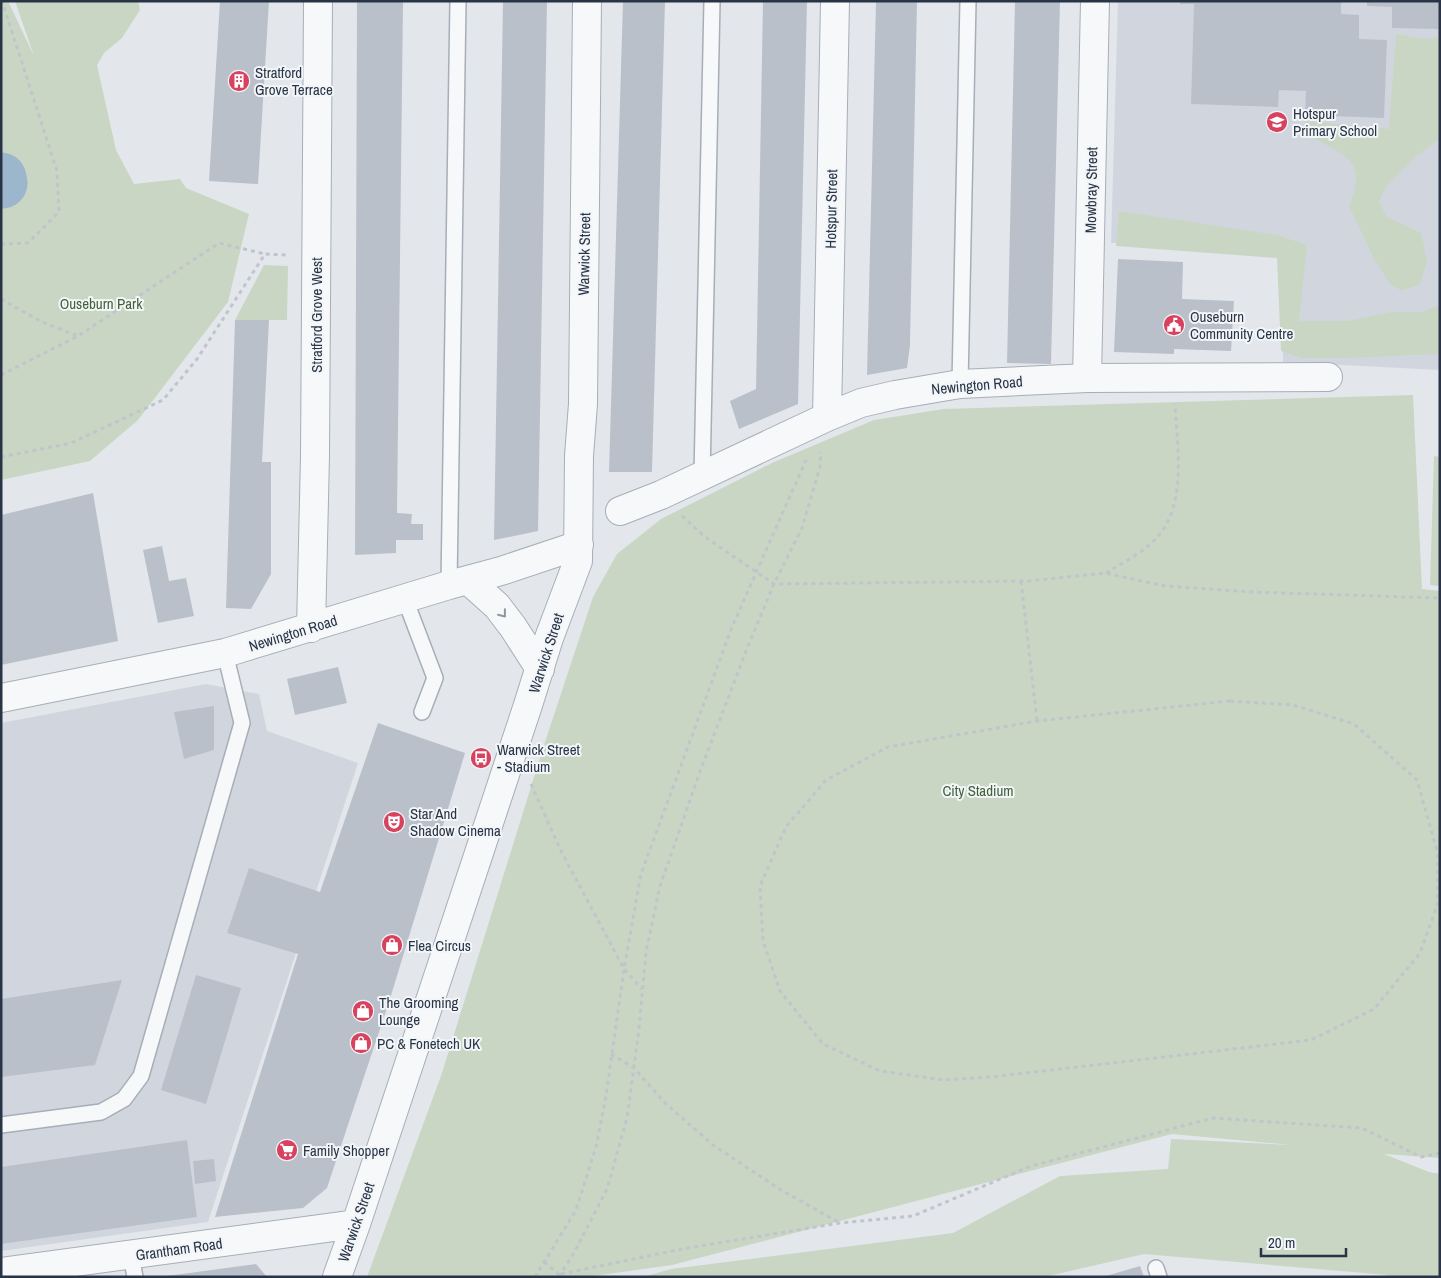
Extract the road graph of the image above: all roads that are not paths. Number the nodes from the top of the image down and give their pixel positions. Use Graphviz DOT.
graph roads {
  1 [pos="318,1"];
  2 [pos="458,1"];
  3 [pos="587,1"];
  4 [pos="712,1"];
  5 [pos="835,1"];
  6 [pos="968,1"];
  7 [pos="1095,1"];
  8 [pos="1087,378"];
  9 [pos="1328,378"];
  10 [pos="960,384"];
  11 [pos="827,417"];
  12 [pos="702,476"];
  13 [pos="620,511"];
  14 [pos="579,545"];
  15 [pos="459,583"];
  16 [pos="406,599"];
  17 [pos="311,628"];
  18 [pos="225,653"];
  19 [pos="540,669"];
  20 [pos="1,698"];
  21 [pos="422,712"];
  22 [pos="1,1125"];
  23 [pos="356,1224"];
  24 [pos="133,1266"];
  25 [pos="1,1272"];
  26 [pos="337,1277"];
  1 -- 17 [label="street, Stratford Grove West"];
  2 -- 15 [label="lane"];
  3 -- 14 [label="street, Warwick Street"];
  4 -- 12 [label="lane"];
  5 -- 11 [label="street, Hotspur Street"];
  6 -- 10 [label="lane"];
  7 -- 8 [label="street, Mowbray Street"];
  8 -- 9 [label="street, Newington Road"];
  8 -- 10 [label="street, Newington Road"];
  10 -- 11 [label="street, Newington Road"];
  11 -- 12 [label="street, Newington Road"];
  12 -- 13 [label="street, Newington Road"];
  14 -- 15 [label="street, Newington Road"];
  14 -- 19 [label="street, Warwick Street"];
  15 -- 16 [label="street, Newington Road"];
  15 -- 19 [label="street, one-way"];
  16 -- 17 [label="street, Newington Road"];
  16 -- 21 [label="lane"];
  17 -- 18 [label="street, Newington Road"];
  18 -- 20 [label="street, Newington Road"];
  18 -- 22 [label="lane"];
  19 -- 23 [label="street, Warwick Street"];
  23 -- 24 [label="street, Grantham Road"];
  23 -- 26 [label="street, Warwick Street"];
  24 -- 25 [label="street, Grantham Road"];
}
